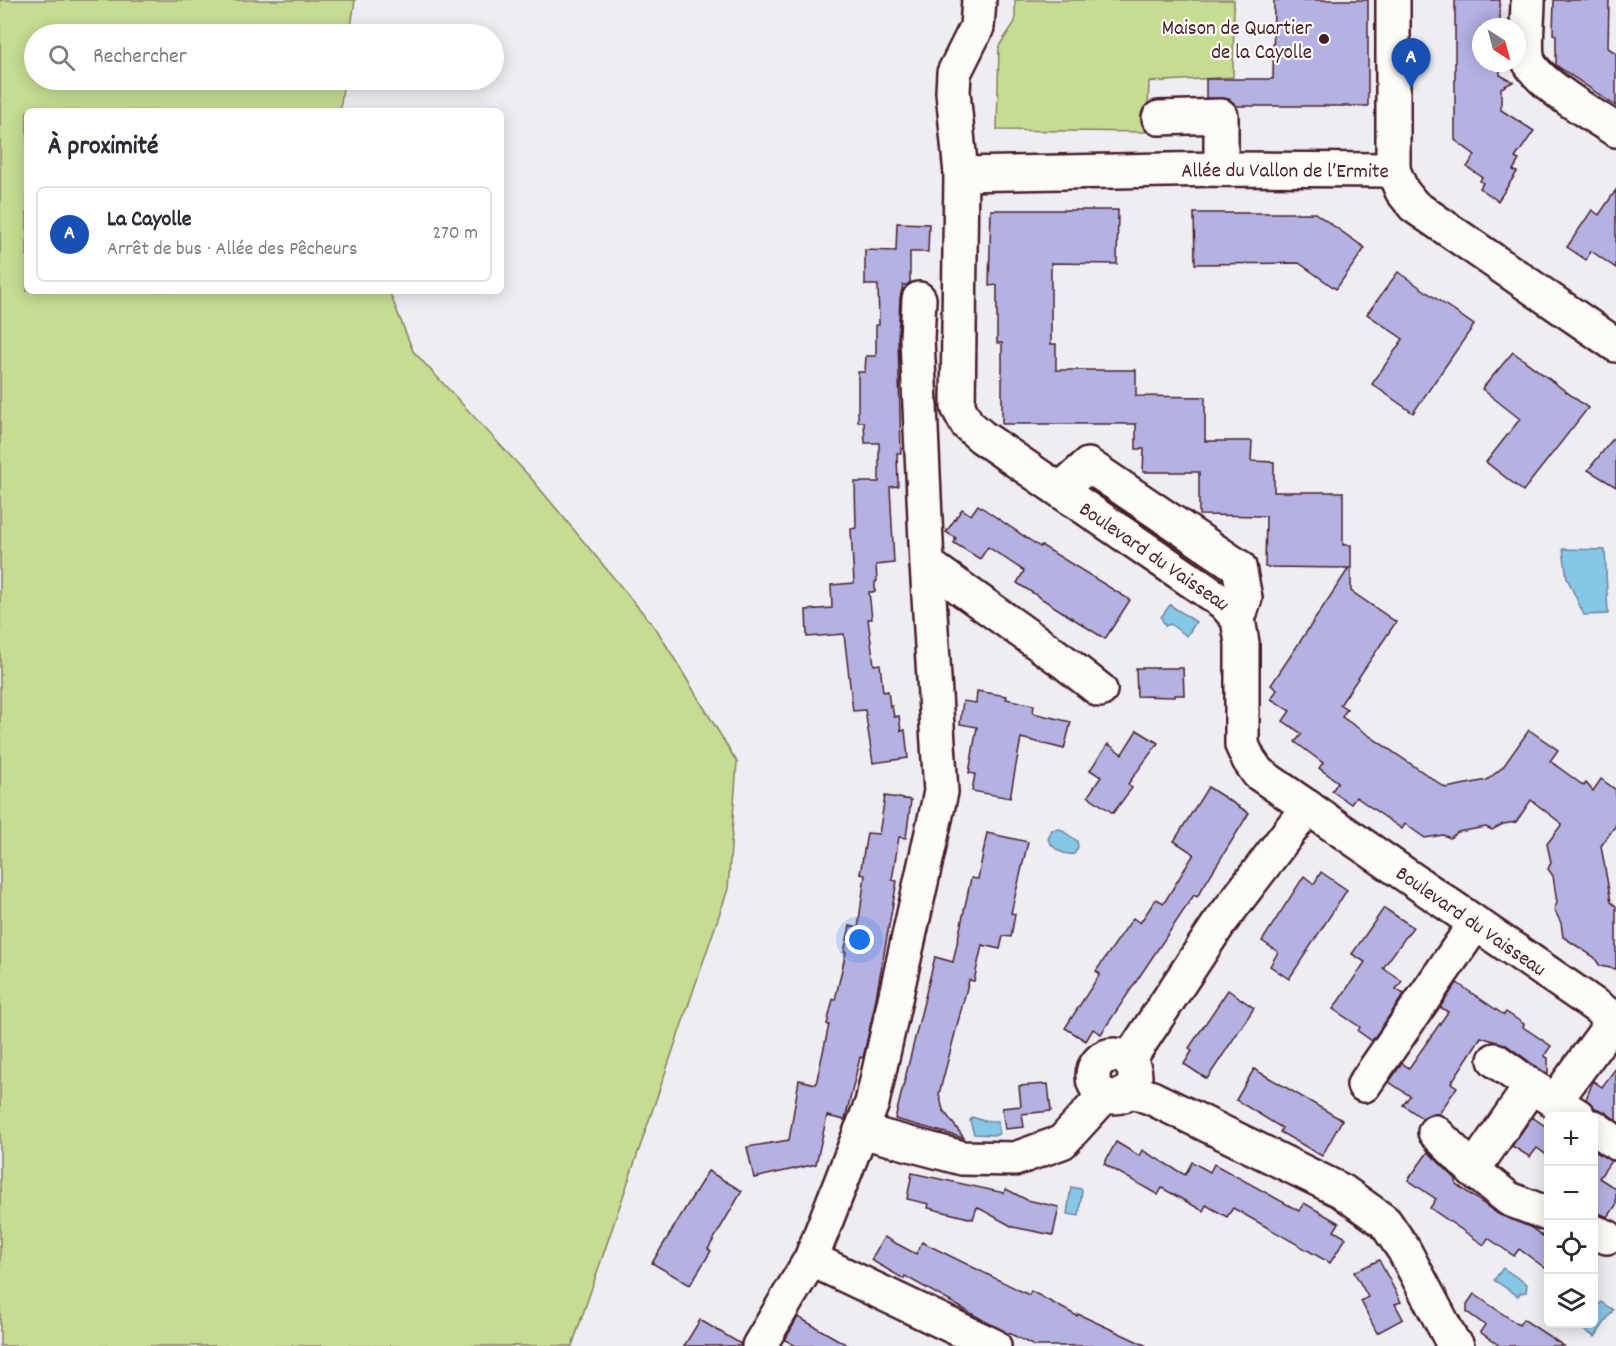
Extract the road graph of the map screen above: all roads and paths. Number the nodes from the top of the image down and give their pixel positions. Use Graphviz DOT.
graph roads {
  1 [pos="979,0"];
  2 [pos="1393,0"];
  3 [pos="1528,0"];
  4 [pos="1159,118"];
  5 [pos="1616,130"];
  6 [pos="1221,169"];
  7 [pos="1393,170"];
  8 [pos="961,174"];
  9 [pos="919,299"];
  10 [pos="1616,345"];
  11 [pos="927,564"];
  12 [pos="1100,690"];
  13 [pos="1308,807"];
  14 [pos="1475,924"];
  15 [pos="1615,1020"];
  16 [pos="1495,1060"];
  17 [pos="1121,1081"];
  18 [pos="1364,1085"];
  19 [pos="1554,1101"];
  20 [pos="1598,1130"];
  21 [pos="861,1131"];
  22 [pos="1436,1131"];
  23 [pos="1616,1143"];
  24 [pos="1473,1170"];
  25 [pos="1544,1212"];
  26 [pos="811,1259"];
  27 [pos="759,1346"];
  28 [pos="994,1346"];
  29 [pos="1457,1346"];
  1 -- 8 [label="street, Boulevard du Vaisseau"];
  2 -- 7 [label="street"];
  3 -- 5 [label="street"];
  4 -- 6 [label="street"];
  6 -- 7 [label="street, Allée du Vallon de l’Ermite"];
  6 -- 8 [label="street, Allée du Vallon de l’Ermite"];
  7 -- 10 [label="street, Allée du Vallon de l’Ermite"];
  8 -- 13 [label="street, Boulevard du Vaisseau"];
  9 -- 11 [label="street"];
  11 -- 12 [label="street"];
  11 -- 21 [label="street"];
  13 -- 14 [label="street, Boulevard du Vaisseau"];
  13 -- 17 [label="street"];
  14 -- 15 [label="street, Boulevard du Vaisseau"];
  14 -- 18 [label="street"];
  15 -- 19 [label="street"];
  16 -- 19 [label="street"];
  17 -- 21 [label="street"];
  17 -- 29 [label="street"];
  19 -- 24 [label="street"];
  20 -- 23 [label="street"];
  21 -- 26 [label="street"];
  22 -- 24 [label="street"];
  24 -- 25 [label="street"];
  26 -- 27 [label="street"];
  26 -- 28 [label="street"];
}
